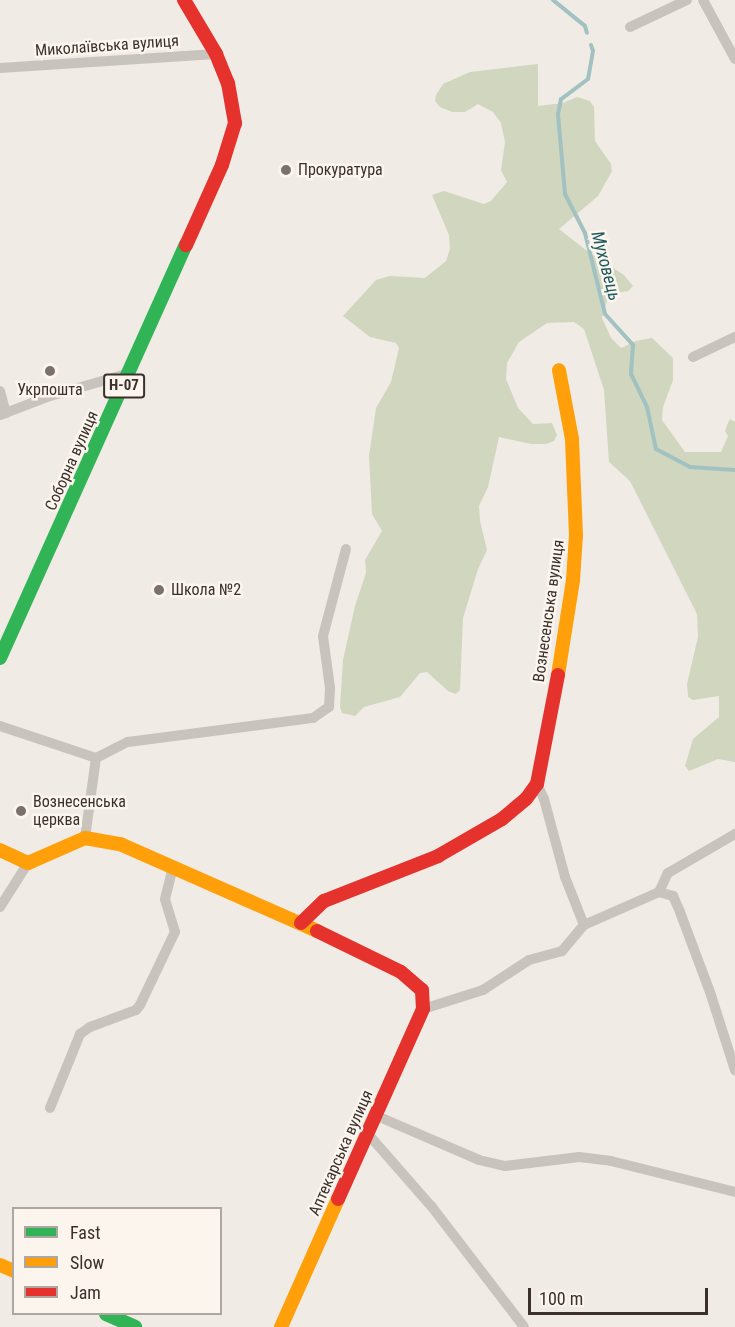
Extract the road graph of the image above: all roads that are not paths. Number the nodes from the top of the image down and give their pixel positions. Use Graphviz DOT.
graph roads {
  1 [pos="184,0"];
  2 [pos="687,0"];
  3 [pos="703,0"];
  4 [pos="630,27"];
  5 [pos="216,54"];
  6 [pos="735,59"];
  7 [pos="0,68"];
  8 [pos="735,337"];
  9 [pos="693,357"];
  10 [pos="559,370"];
  11 [pos="130,373"];
  12 [pos="0,391"];
  13 [pos="3,414"];
  14 [pos="346,549"];
  15 [pos="0,658"];
  16 [pos="0,726"];
  17 [pos="96,758"];
  18 [pos="537,784"];
  19 [pos="735,834"];
  20 [pos="85,838"];
  21 [pos="0,850"];
  22 [pos="28,863"];
  23 [pos="173,867"];
  24 [pos="659,892"];
  25 [pos="0,907"];
  26 [pos="301,923"];
  27 [pos="584,925"];
  28 [pos="423,1009"];
  29 [pos="735,1070"];
  30 [pos="50,1108"];
  31 [pos="376,1116"];
  32 [pos="368,1134"];
  33 [pos="735,1192"];
  34 [pos="108,1315"];
  35 [pos="135,1327"];
  36 [pos="281,1327"];
  37 [pos="524,1327"];
  1 -- 5 [label="street, Н-07"];
  2 -- 4 [label="street"];
  3 -- 6 [label="street"];
  5 -- 7 [label="street, Миколаївська вулиця"];
  5 -- 11 [label="street, Соборна вулиця / Н-07"];
  8 -- 9 [label="street"];
  10 -- 18 [label="street, Вознесенська вулиця"];
  11 -- 13 [label="street"];
  11 -- 15 [label="street, Соборна вулиця / Н-07"];
  12 -- 13 [label="street"];
  14 -- 17 [label="street"];
  16 -- 17 [label="street"];
  17 -- 20 [label="street"];
  18 -- 26 [label="street, Вознесенська вулиця"];
  18 -- 27 [label="street"];
  19 -- 24 [label="street"];
  20 -- 22 [label="street"];
  20 -- 23 [label="street"];
  21 -- 22 [label="street"];
  22 -- 25 [label="street"];
  23 -- 26 [label="street"];
  23 -- 30 [label="street"];
  24 -- 27 [label="street"];
  24 -- 29 [label="street"];
  26 -- 28 [label="street, Аптекарська вулиця"];
  27 -- 28 [label="street"];
  28 -- 31 [label="street, Аптекарська вулиця"];
  31 -- 32 [label="street, Аптекарська вулиця"];
  31 -- 33 [label="street"];
  32 -- 36 [label="street, Аптекарська вулиця"];
  32 -- 37 [label="street"];
  34 -- 35 [label="street"];
}
